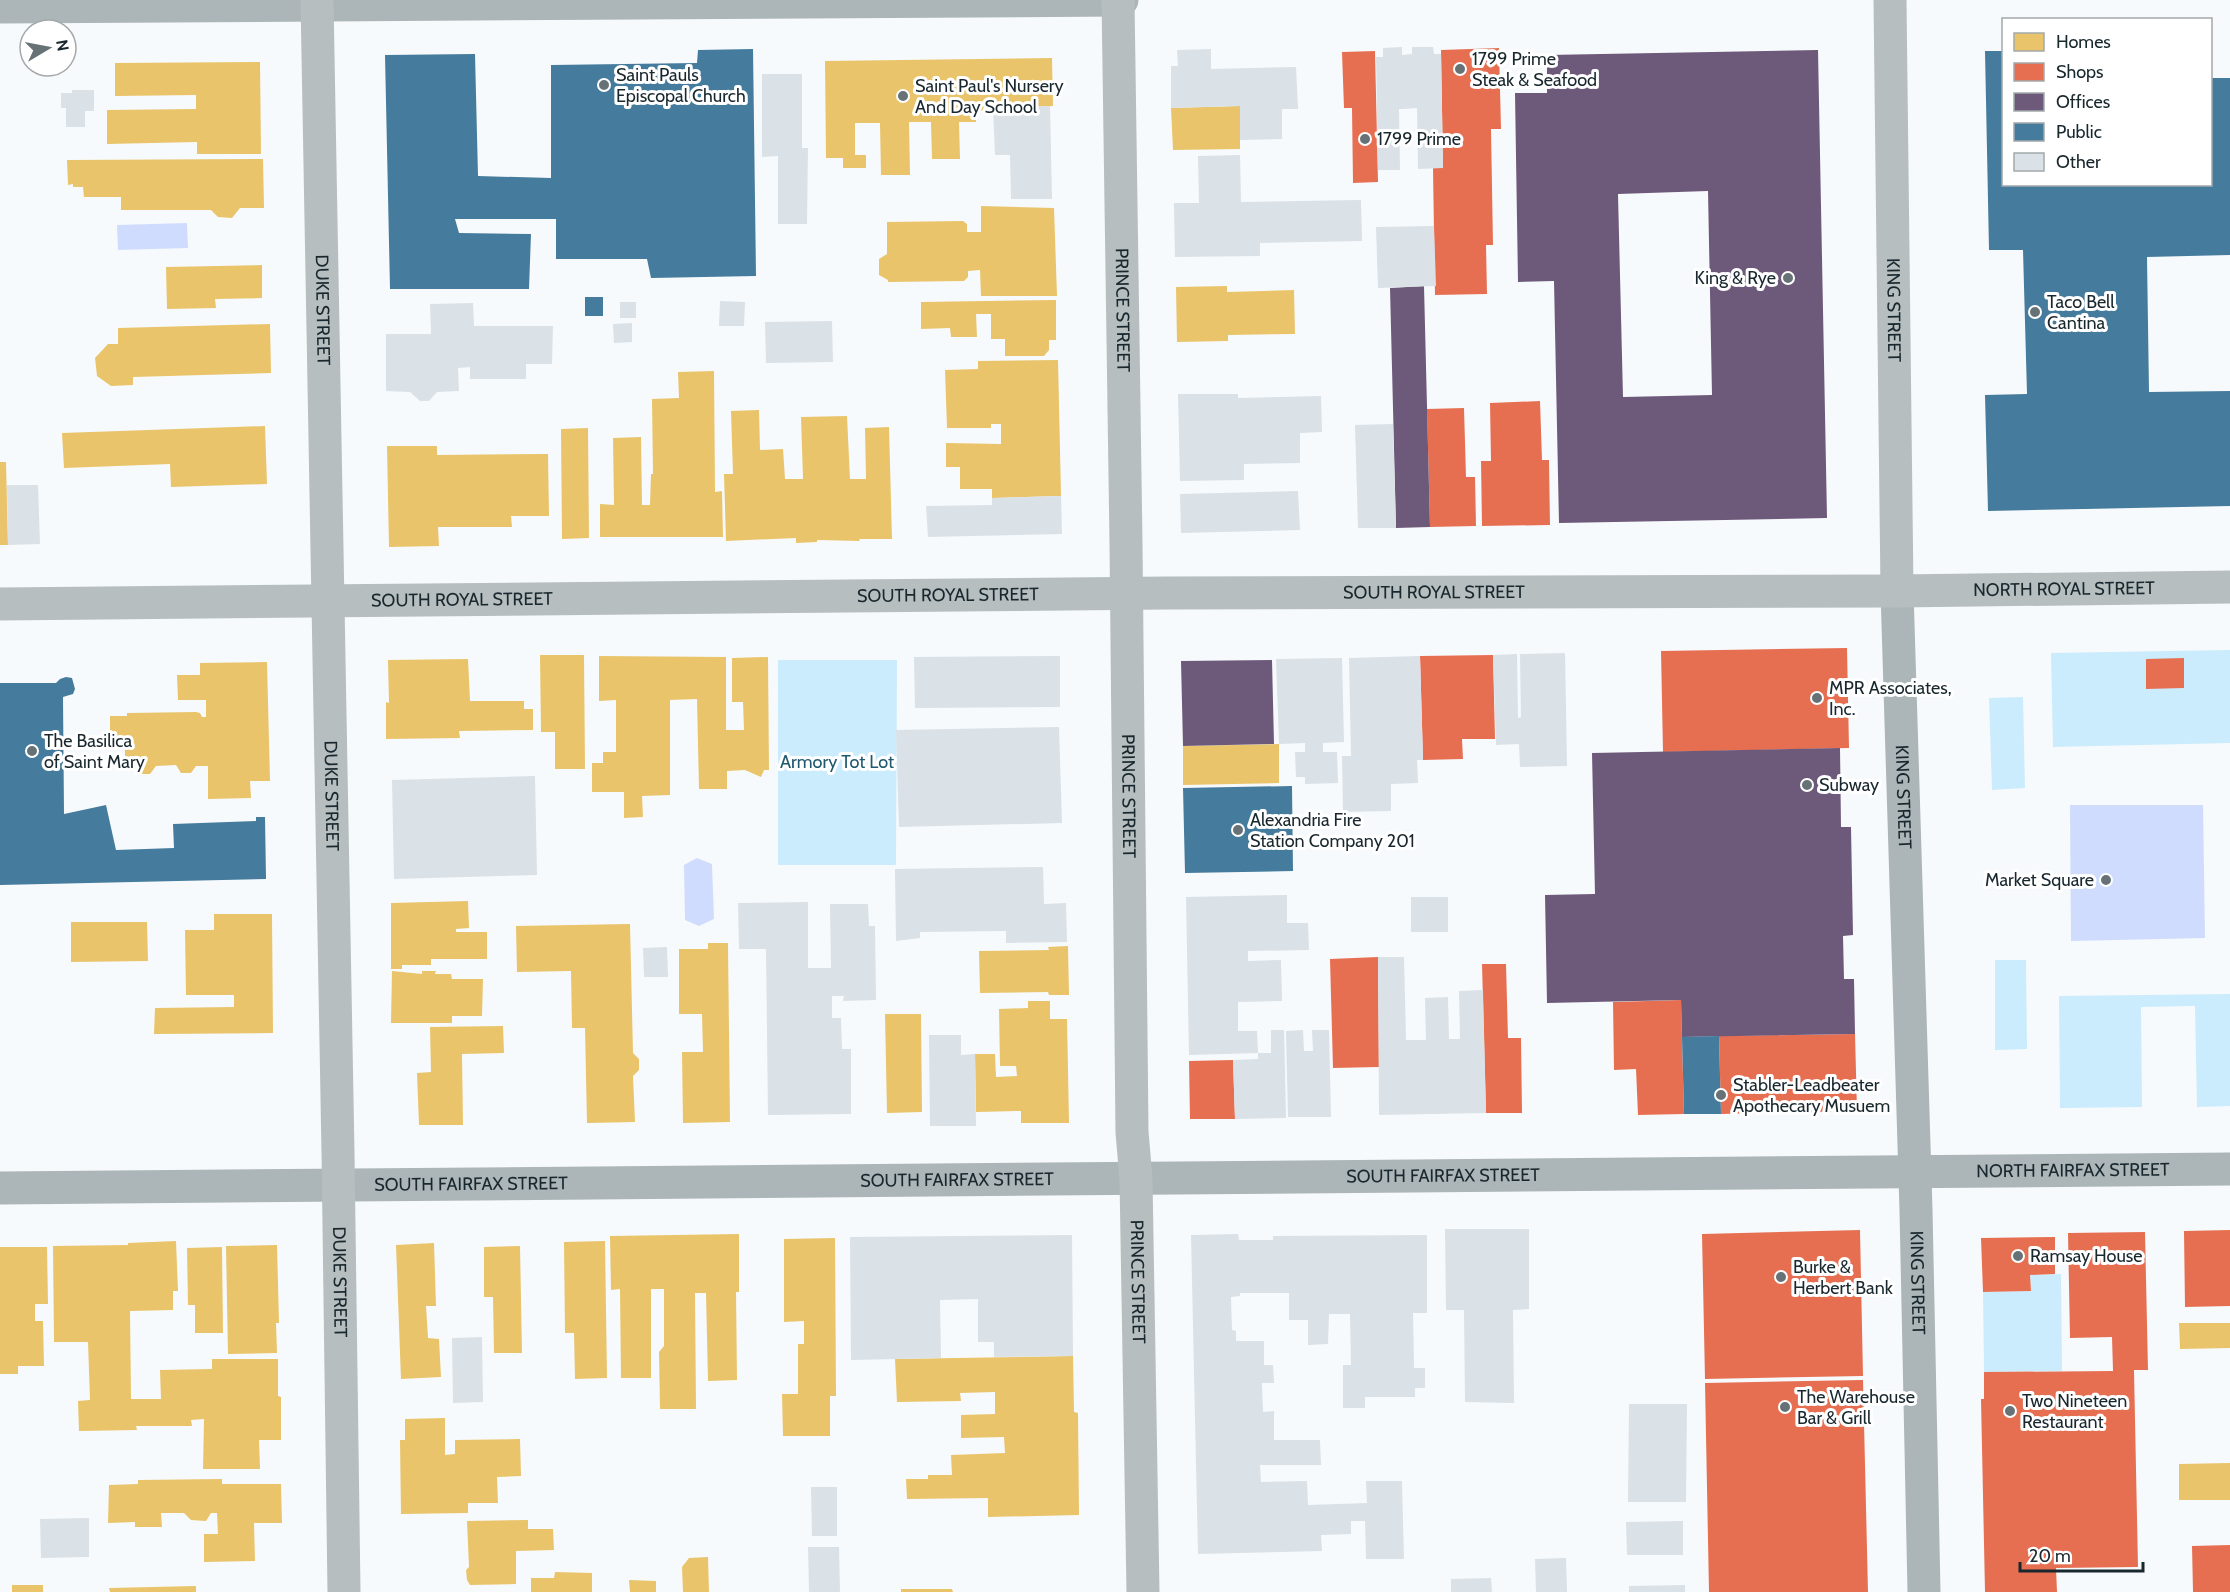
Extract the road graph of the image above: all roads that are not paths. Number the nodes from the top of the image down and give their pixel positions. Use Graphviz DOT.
graph roads {
  1 [pos="1119,0"];
  2 [pos="1890,0"];
  3 [pos="317,3"];
  4 [pos="0,8"];
  5 [pos="2230,587"];
  6 [pos="1897,591"];
  7 [pos="1127,594"];
  8 [pos="328,601"];
  9 [pos="0,604"];
  10 [pos="2230,1169"];
  11 [pos="1915,1172"];
  12 [pos="1136,1179"];
  13 [pos="338,1186"];
  14 [pos="0,1188"];
  15 [pos="344,1592"];
  16 [pos="1143,1592"];
  17 [pos="1924,1592"];
  1 -- 3 [label="street"];
  1 -- 7 [label="main road, PRINCE STREET"];
  2 -- 6 [label="main road, KING STREET"];
  3 -- 4 [label="street"];
  3 -- 8 [label="main road, DUKE STREET"];
  5 -- 6 [label="main road, NORTH ROYAL STREET"];
  6 -- 7 [label="main road, SOUTH ROYAL STREET"];
  6 -- 11 [label="street, KING STREET"];
  7 -- 8 [label="main road, SOUTH ROYAL STREET"];
  7 -- 12 [label="main road, PRINCE STREET"];
  8 -- 9 [label="main road, SOUTH ROYAL STREET"];
  8 -- 13 [label="main road, DUKE STREET"];
  10 -- 11 [label="street, NORTH FAIRFAX STREET"];
  11 -- 12 [label="street, SOUTH FAIRFAX STREET"];
  11 -- 17 [label="street, KING STREET"];
  12 -- 13 [label="street, SOUTH FAIRFAX STREET"];
  12 -- 16 [label="main road, PRINCE STREET"];
  13 -- 14 [label="street, SOUTH FAIRFAX STREET"];
  13 -- 15 [label="main road, DUKE STREET"];
}
